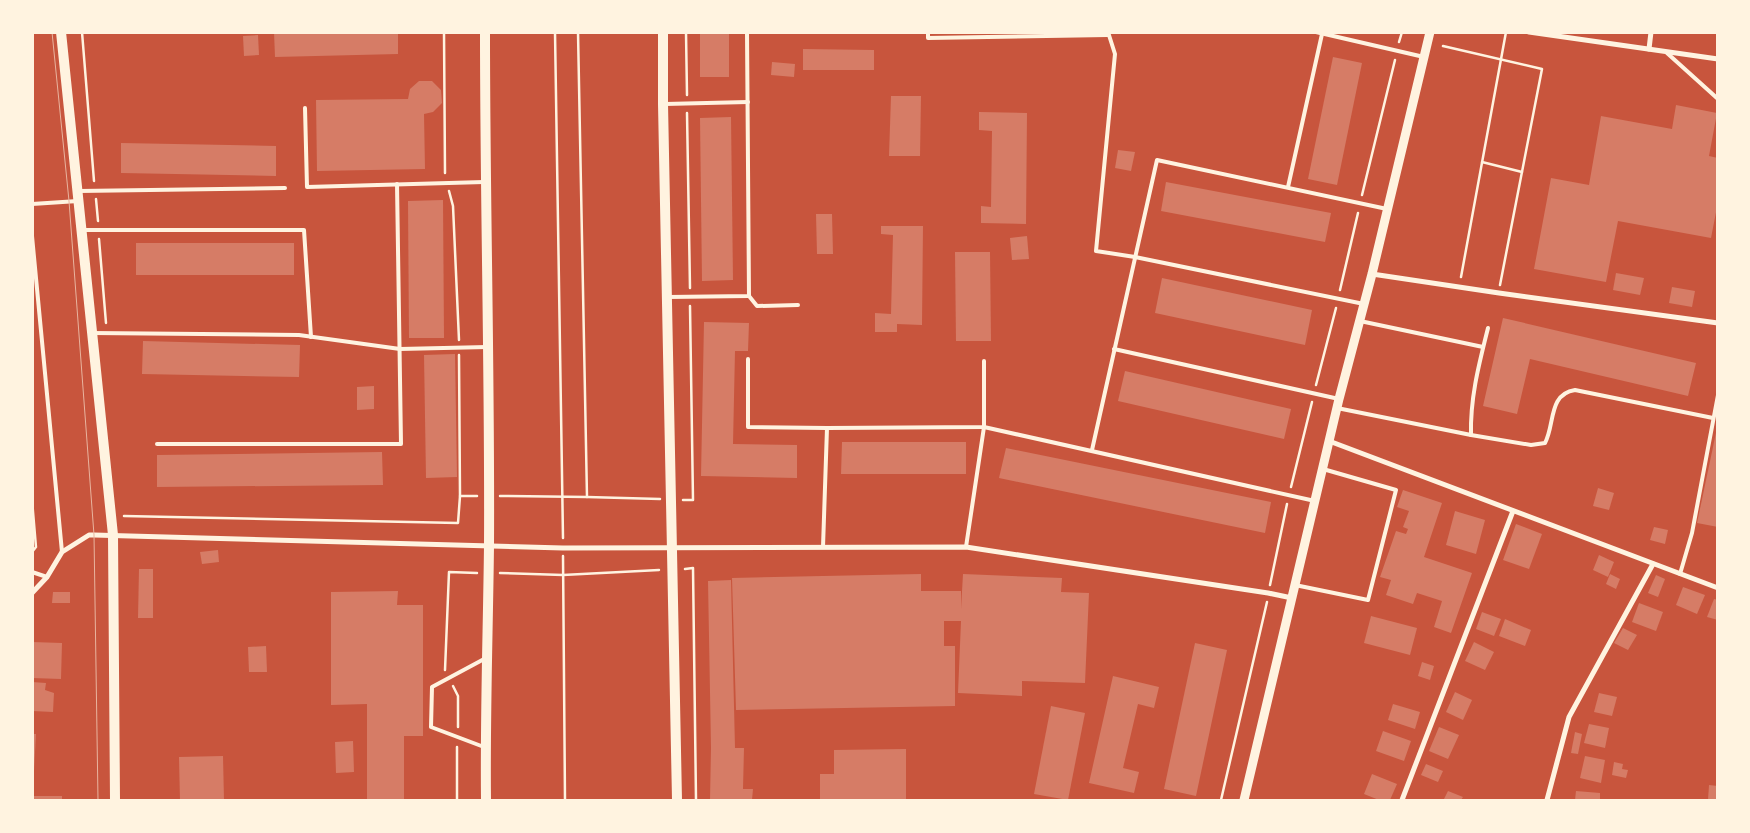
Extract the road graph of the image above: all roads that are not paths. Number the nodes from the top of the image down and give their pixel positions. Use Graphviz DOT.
graph roads {
  1 [pos="61,32"];
  2 [pos="485,32"];
  3 [pos="663,32"];
  4 [pos="747,32"];
  5 [pos="928,32"];
  6 [pos="1316,32"];
  7 [pos="1430,32"];
  8 [pos="1529,32"];
  9 [pos="1651,32"];
  10 [pos="1108,34"];
  11 [pos="1322,34"];
  12 [pos="1649,49"];
  13 [pos="1667,53"];
  14 [pos="1424,57"];
  15 [pos="1718,60"];
  16 [pos="1718,99"];
  17 [pos="748,102"];
  18 [pos="663,104"];
  19 [pos="305,108"];
  20 [pos="485,182"];
  21 [pos="396,184"];
  22 [pos="1288,187"];
  23 [pos="285,188"];
  24 [pos="78,190"];
  25 [pos="79,201"];
  26 [pos="32,204"];
  27 [pos="1387,209"];
  28 [pos="82,230"];
  29 [pos="32,236"];
  30 [pos="1135,257"];
  31 [pos="1372,274"];
  32 [pos="748,296"];
  33 [pos="668,297"];
  34 [pos="798,304"];
  35 [pos="1364,304"];
  36 [pos="1360,321"];
  37 [pos="1717,321"];
  38 [pos="1488,328"];
  39 [pos="92,333"];
  40 [pos="311,337"];
  41 [pos="488,347"];
  42 [pos="1483,347"];
  43 [pos="1114,348"];
  44 [pos="400,349"];
  45 [pos="748,359"];
  46 [pos="984,360"];
  47 [pos="1718,395"];
  48 [pos="1338,403"];
  49 [pos="1713,418"];
  50 [pos="984,427"];
  51 [pos="827,428"];
  52 [pos="1471,435"];
  53 [pos="1330,441"];
  54 [pos="157,444"];
  55 [pos="1092,450"];
  56 [pos="1322,469"];
  57 [pos="1315,502"];
  58 [pos="1513,511"];
  59 [pos="113,535"];
  60 [pos="489,546"];
  61 [pos="824,547"];
  62 [pos="966,547"];
  63 [pos="672,548"];
  64 [pos="62,552"];
  65 [pos="1653,564"];
  66 [pos="32,572"];
  67 [pos="1680,574"];
  68 [pos="47,577"];
  69 [pos="1295,584"];
  70 [pos="1718,588"];
  71 [pos="32,593"];
  72 [pos="1292,598"];
  73 [pos="486,658"];
  74 [pos="485,747"];
  75 [pos="115,800"];
  76 [pos="486,800"];
  77 [pos="677,800"];
  78 [pos="1244,800"];
  79 [pos="1402,800"];
  80 [pos="1547,800"];
  1 -- 24 [label="main road"];
  2 -- 20 [label="main road"];
  3 -- 18 [label="main road"];
  4 -- 17 [label="lane"];
  5 -- 10 [label="lane"];
  6 -- 11 [label="lane"];
  7 -- 14 [label="street"];
  8 -- 12 [label="street"];
  9 -- 12 [label="street"];
  10 -- 30 [label="lane"];
  11 -- 14 [label="lane"];
  11 -- 22 [label="lane"];
  12 -- 13 [label="street"];
  13 -- 15 [label="street"];
  13 -- 16 [label="lane"];
  14 -- 27 [label="street"];
  17 -- 18 [label="lane"];
  17 -- 32 [label="lane"];
  18 -- 33 [label="main road"];
  19 -- 21 [label="lane"];
  20 -- 21 [label="lane"];
  20 -- 41 [label="main road"];
  21 -- 44 [label="lane"];
  22 -- 27 [label="lane"];
  22 -- 30 [label="lane"];
  23 -- 24 [label="lane"];
  24 -- 25 [label="main road"];
  25 -- 26 [label="lane"];
  25 -- 28 [label="main road"];
  27 -- 31 [label="street"];
  28 -- 39 [label="main road"];
  28 -- 40 [label="lane"];
  29 -- 64 [label="lane"];
  30 -- 35 [label="lane"];
  30 -- 43 [label="lane"];
  31 -- 35 [label="street"];
  31 -- 37 [label="street"];
  32 -- 33 [label="lane"];
  32 -- 34 [label="lane"];
  33 -- 63 [label="main road"];
  35 -- 36 [label="street"];
  36 -- 42 [label="lane"];
  36 -- 48 [label="street"];
  38 -- 42 [label="lane"];
  39 -- 40 [label="lane"];
  39 -- 59 [label="main road"];
  40 -- 44 [label="lane"];
  41 -- 44 [label="lane"];
  41 -- 60 [label="main road"];
  42 -- 52 [label="lane"];
  43 -- 48 [label="lane"];
  43 -- 55 [label="lane"];
  44 -- 54 [label="lane"];
  45 -- 51 [label="lane"];
  46 -- 50 [label="lane"];
  47 -- 49 [label="lane"];
  48 -- 52 [label="lane"];
  48 -- 53 [label="street"];
  49 -- 52 [label="lane"];
  49 -- 67 [label="lane"];
  50 -- 51 [label="lane"];
  50 -- 55 [label="lane"];
  50 -- 62 [label="lane"];
  51 -- 61 [label="lane"];
  53 -- 56 [label="street"];
  53 -- 58 [label="street"];
  55 -- 57 [label="lane"];
  56 -- 57 [label="street"];
  56 -- 69 [label="lane"];
  57 -- 69 [label="street"];
  58 -- 65 [label="street"];
  58 -- 79 [label="street"];
  59 -- 60 [label="street"];
  59 -- 64 [label="street"];
  59 -- 75 [label="main road"];
  60 -- 63 [label="street"];
  60 -- 73 [label="main road"];
  61 -- 62 [label="street"];
  61 -- 63 [label="street"];
  62 -- 72 [label="street"];
  63 -- 77 [label="main road"];
  64 -- 68 [label="street"];
  65 -- 67 [label="street"];
  65 -- 80 [label="street"];
  66 -- 68 [label="lane"];
  67 -- 70 [label="street"];
  68 -- 71 [label="street"];
  69 -- 72 [label="street"];
  72 -- 78 [label="street"];
  73 -- 74 [label="main road"];
  73 -- 74 [label="lane"];
  74 -- 76 [label="main road"];
}
